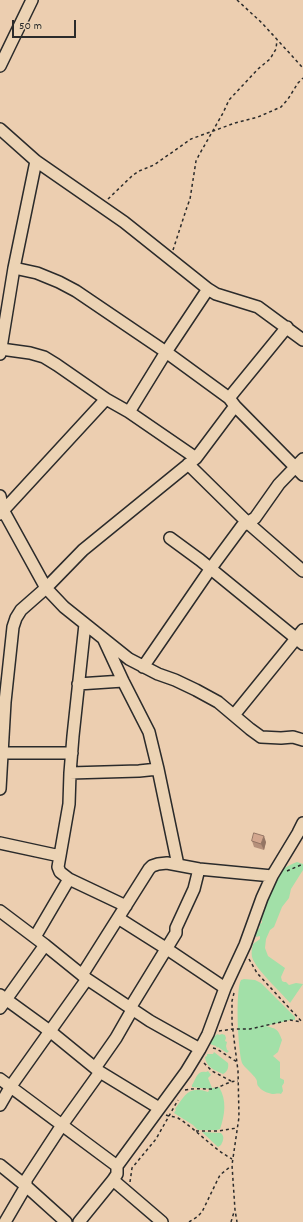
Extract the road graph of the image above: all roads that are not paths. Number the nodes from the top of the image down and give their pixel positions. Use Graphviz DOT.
graph roads {
  1 [pos="32,0"];
  2 [pos="0,66"];
  3 [pos="0,129"];
  4 [pos="36,162"];
  5 [pos="14,268"];
  6 [pos="208,289"];
  7 [pos="287,327"];
  8 [pos="303,340"];
  9 [pos="0,351"];
  10 [pos="166,352"];
  11 [pos="106,399"];
  12 [pos="232,402"];
  13 [pos="129,412"];
  14 [pos="303,459"];
  15 [pos="192,461"];
  16 [pos="295,467"];
  17 [pos="303,476"];
  18 [pos="0,496"];
  19 [pos="2,512"];
  20 [pos="248,523"];
  21 [pos="170,538"];
  22 [pos="210,568"];
  23 [pos="303,571"];
  24 [pos="46,588"];
  25 [pos="85,624"];
  26 [pos="301,637"];
  27 [pos="103,638"];
  28 [pos="143,667"];
  29 [pos="123,681"];
  30 [pos="78,684"];
  31 [pos="3,702"];
  32 [pos="234,715"];
  33 [pos="303,740"];
  34 [pos="3,752"];
  35 [pos="72,753"];
  36 [pos="158,769"];
  37 [pos="70,773"];
  38 [pos="0,789"];
  39 [pos="303,823"];
  40 [pos="0,843"];
  41 [pos="60,856"];
  42 [pos="178,865"];
  43 [pos="200,869"];
  44 [pos="272,876"];
  45 [pos="69,879"];
  46 [pos="126,906"];
  47 [pos="0,911"];
  48 [pos="118,918"];
  49 [pos="35,937"];
  50 [pos="45,945"];
  51 [pos="167,948"];
  52 [pos="84,977"];
  53 [pos="230,987"];
  54 [pos="2,1001"];
  55 [pos="131,1009"];
  56 [pos="51,1032"];
  57 [pos="204,1048"];
  58 [pos="98,1070"];
  59 [pos="0,1079"];
  60 [pos="11,1086"];
  61 [pos="0,1105"];
  62 [pos="159,1108"];
  63 [pos="62,1125"];
  64 [pos="0,1166"];
  65 [pos="117,1166"];
  66 [pos="113,1180"];
  67 [pos="26,1186"];
  68 [pos="5,1222"];
  69 [pos="66,1222"];
  70 [pos="79,1222"];
  71 [pos="162,1222"];
  1 -- 2 [label="street"];
  3 -- 4 [label="street"];
  4 -- 5 [label="street"];
  4 -- 6 [label="street"];
  5 -- 9 [label="street"];
  5 -- 10 [label="street"];
  6 -- 7 [label="street"];
  6 -- 10 [label="street"];
  7 -- 8 [label="street"];
  7 -- 12 [label="street"];
  9 -- 11 [label="street"];
  10 -- 12 [label="street"];
  10 -- 13 [label="street"];
  11 -- 13 [label="street"];
  11 -- 19 [label="street"];
  12 -- 15 [label="street"];
  12 -- 16 [label="street"];
  13 -- 15 [label="street"];
  14 -- 16 [label="street"];
  15 -- 20 [label="street"];
  15 -- 24 [label="street"];
  16 -- 17 [label="street"];
  16 -- 20 [label="street"];
  18 -- 19 [label="street"];
  19 -- 24 [label="street"];
  20 -- 22 [label="street"];
  20 -- 23 [label="street"];
  21 -- 22 [label="street"];
  22 -- 26 [label="street"];
  22 -- 28 [label="street"];
  24 -- 25 [label="street"];
  24 -- 31 [label="street"];
  25 -- 27 [label="street"];
  25 -- 30 [label="street"];
  26 -- 32 [label="street"];
  27 -- 28 [label="street"];
  27 -- 29 [label="street"];
  28 -- 32 [label="street"];
  29 -- 30 [label="street"];
  29 -- 36 [label="street"];
  30 -- 35 [label="street"];
  31 -- 34 [label="street"];
  32 -- 33 [label="street"];
  34 -- 35 [label="street"];
  34 -- 38 [label="street"];
  35 -- 37 [label="street"];
  36 -- 37 [label="street"];
  36 -- 42 [label="street"];
  37 -- 41 [label="street"];
  39 -- 44 [label="street"];
  40 -- 41 [label="street"];
  41 -- 45 [label="street"];
  42 -- 43 [label="street"];
  42 -- 46 [label="street"];
  43 -- 44 [label="street"];
  43 -- 51 [label="street"];
  44 -- 53 [label="street"];
  45 -- 46 [label="street"];
  45 -- 49 [label="street"];
  46 -- 48 [label="street"];
  47 -- 49 [label="street"];
  48 -- 51 [label="street"];
  48 -- 52 [label="street"];
  49 -- 50 [label="street"];
  50 -- 52 [label="street"];
  50 -- 54 [label="street"];
  51 -- 53 [label="street"];
  51 -- 55 [label="street"];
  52 -- 55 [label="street"];
  52 -- 56 [label="street"];
  53 -- 57 [label="street"];
  54 -- 56 [label="street"];
  55 -- 57 [label="street"];
  55 -- 58 [label="street"];
  56 -- 58 [label="street"];
  56 -- 60 [label="street"];
  57 -- 62 [label="street"];
  58 -- 62 [label="street"];
  58 -- 63 [label="street"];
  59 -- 60 [label="street"];
  60 -- 61 [label="street"];
  60 -- 63 [label="street"];
  62 -- 65 [label="street"];
  63 -- 65 [label="street"];
  63 -- 67 [label="street"];
  64 -- 67 [label="street"];
  65 -- 66 [label="street"];
  66 -- 70 [label="street"];
  66 -- 71 [label="street"];
  67 -- 68 [label="street"];
  67 -- 69 [label="street"];
}
